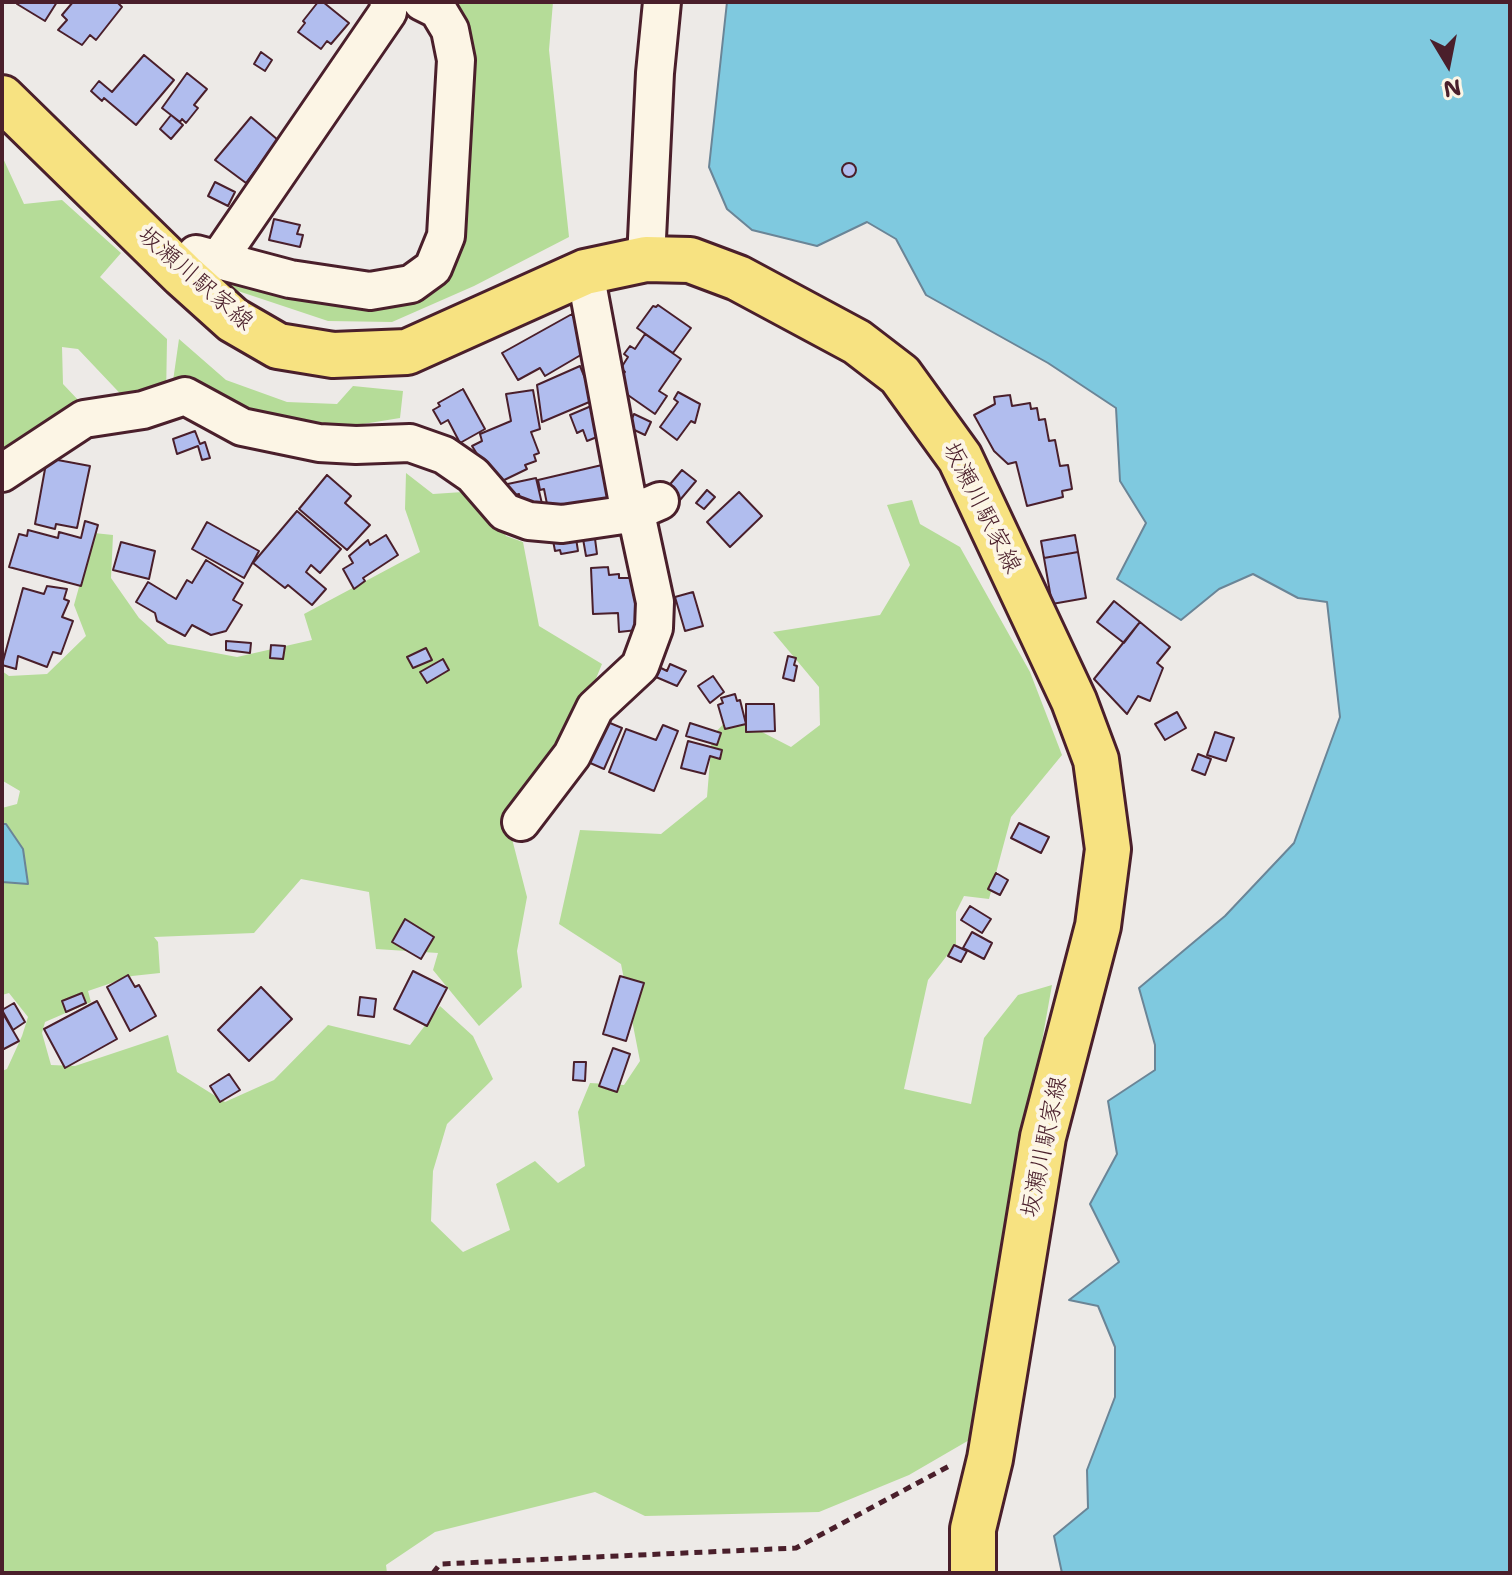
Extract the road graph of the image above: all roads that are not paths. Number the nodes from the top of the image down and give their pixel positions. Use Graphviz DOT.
graph roads {
  1 [pos="389,2"];
  2 [pos="422,2"];
  3 [pos="662,2"];
  4 [pos="2,98"];
  5 [pos="646,259"];
  6 [pos="200,267"];
  7 [pos="585,272"];
  8 [pos="2,473"];
  9 [pos="645,508"];
  10 [pos="521,822"];
  11 [pos="973,1573"];
  1 -- 6 [label="street"];
  2 -- 6 [label="street"];
  3 -- 5 [label="street"];
  4 -- 6 [label="main road, 坂瀬川駅家線"];
  5 -- 7 [label="main road, 坂瀬川駅家線"];
  5 -- 11 [label="main road, 坂瀬川駅家線"];
  6 -- 7 [label="main road, 坂瀬川駅家線"];
  7 -- 9 [label="street"];
  8 -- 9 [label="street"];
  9 -- 10 [label="street"];
}
